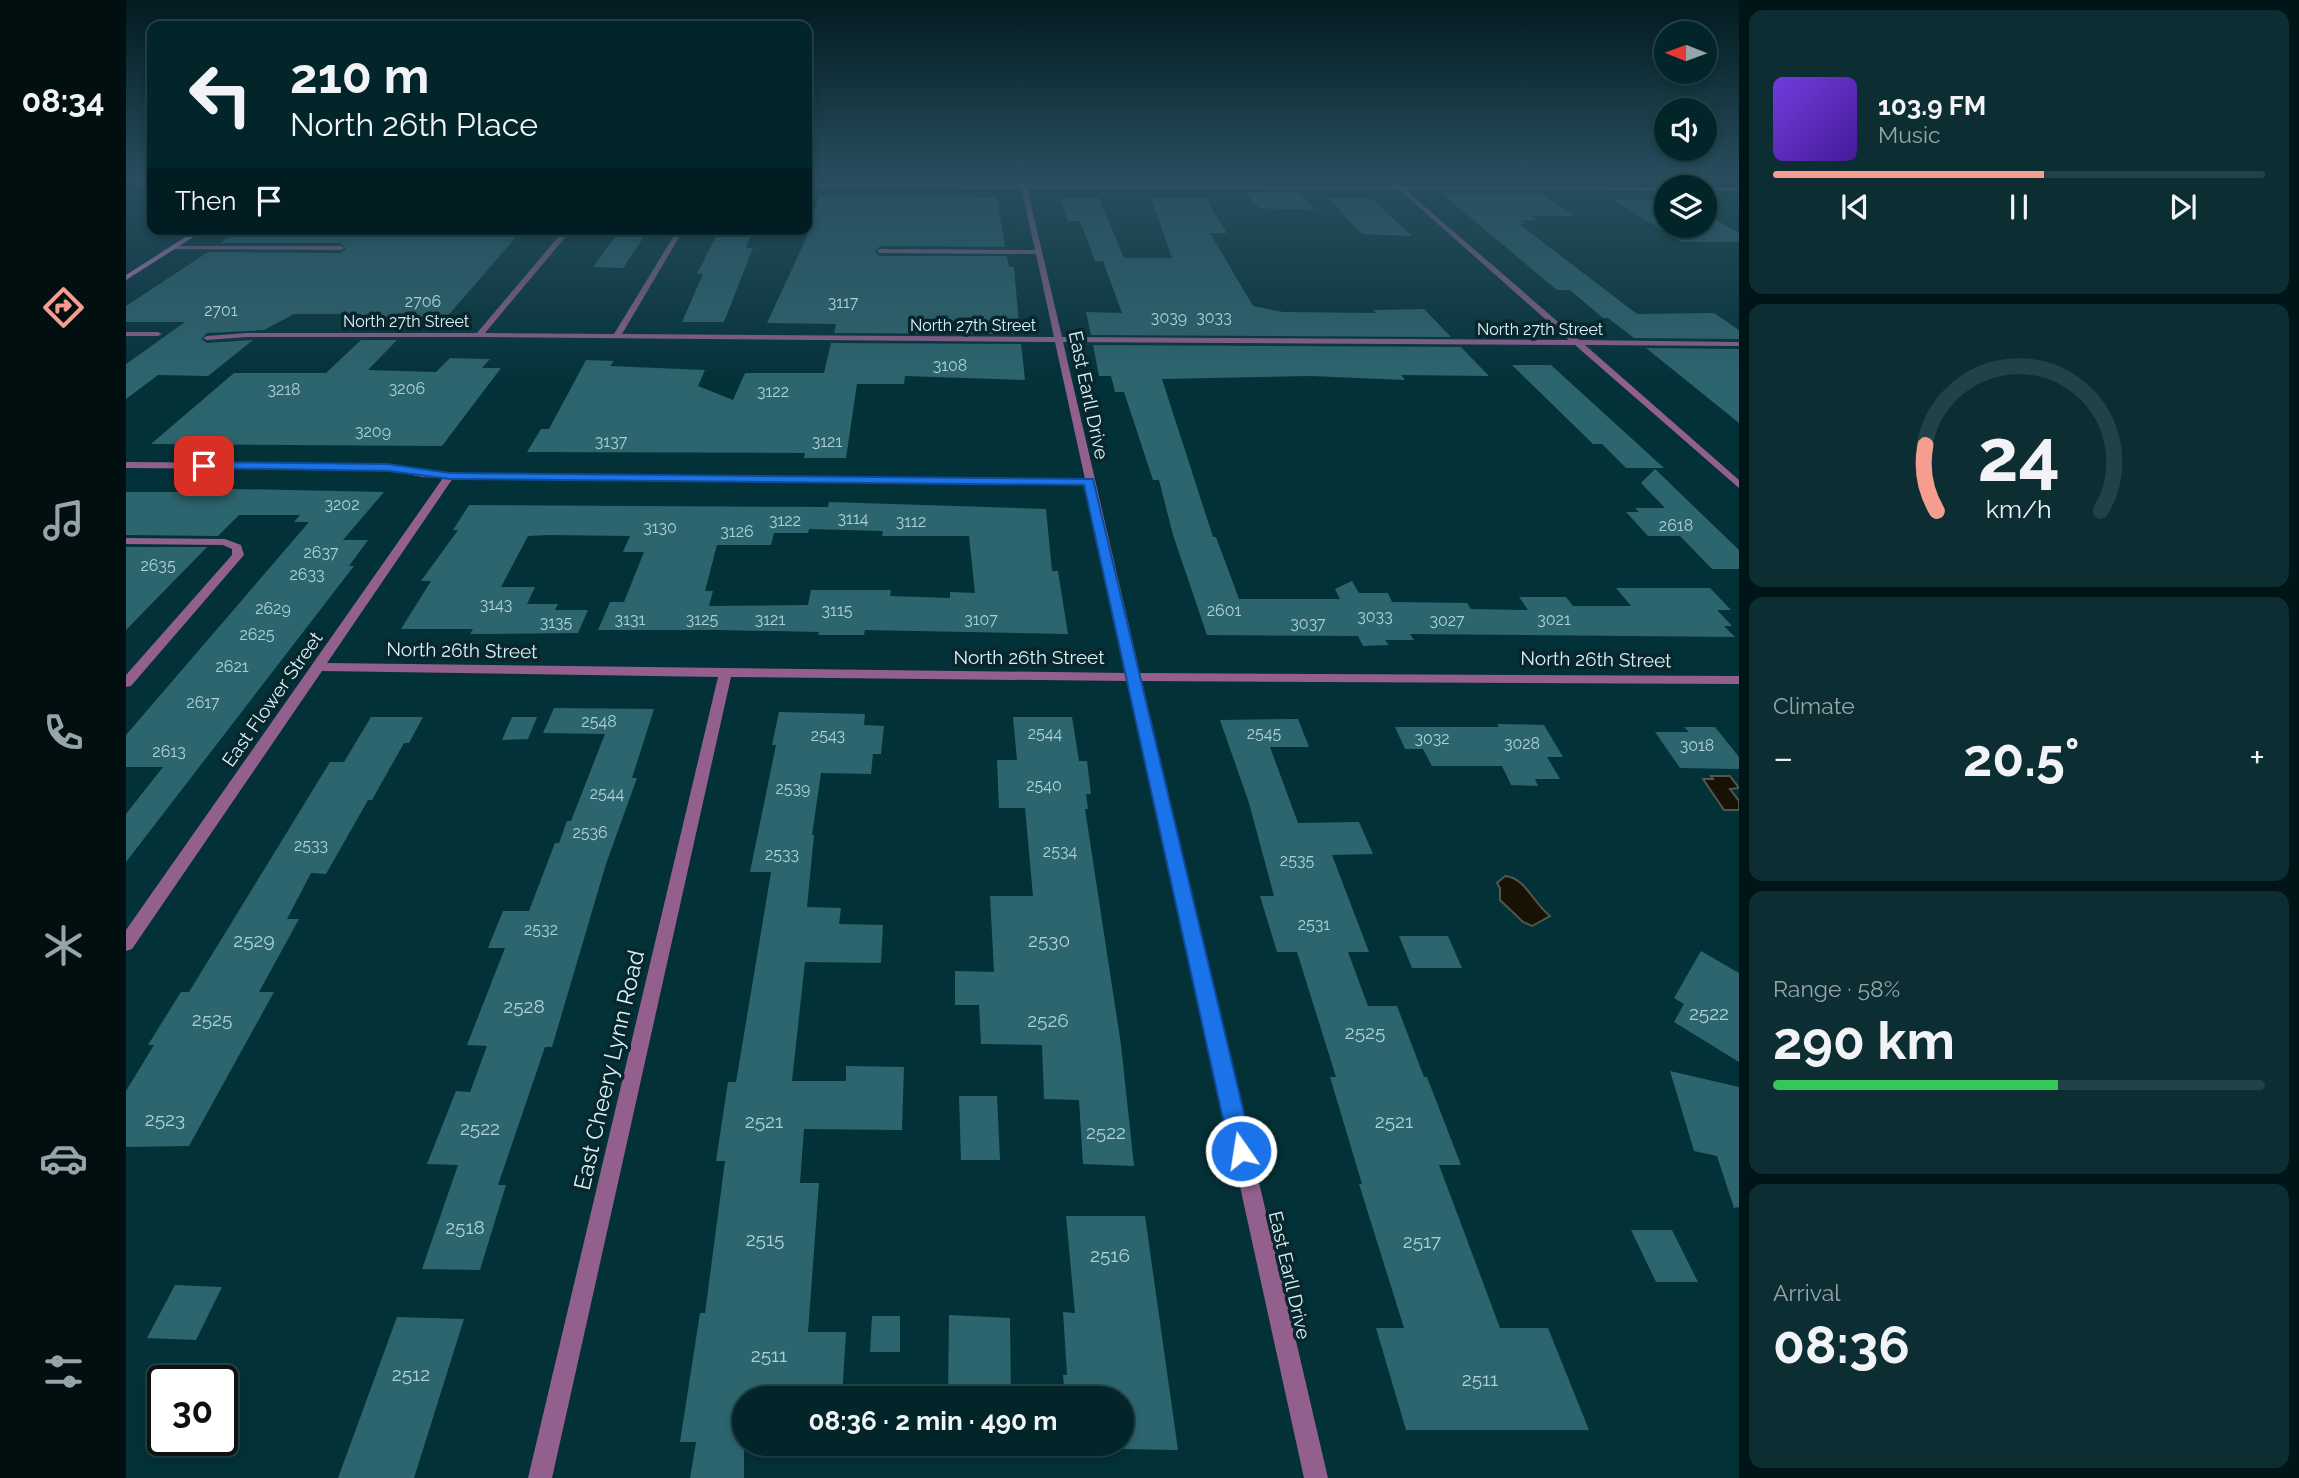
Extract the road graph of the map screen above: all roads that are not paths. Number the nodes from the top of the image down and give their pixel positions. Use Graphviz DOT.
graph roads {
  1 [pos="173,248"];
  2 [pos="337,248"];
  3 [pos="341,248"];
  4 [pos="553,248"];
  5 [pos="670,248"];
  6 [pos="1036,248"];
  7 [pos="1468,248"];
  8 [pos="880,251"];
  9 [pos="1037,252"];
  10 [pos="126,278"];
  11 [pos="126,334"];
  12 [pos="158,334"];
  13 [pos="479,335"];
  14 [pos="617,336"];
  15 [pos="207,338"];
  16 [pos="1057,339"];
  17 [pos="1577,344"];
  18 [pos="1739,344"];
  19 [pos="126,465"];
  20 [pos="450,476"];
  21 [pos="1089,482"];
  22 [pos="1739,485"];
  23 [pos="126,541"];
  24 [pos="318,667"];
  25 [pos="726,672"];
  26 [pos="1133,676"];
  27 [pos="1739,680"];
  28 [pos="126,683"];
  29 [pos="126,944"];
  30 [pos="540,1478"];
  31 [pos="1316,1478"];
  1 -- 10 [label="main road"];
  2 -- 3 [label="street"];
  4 -- 13 [label="street"];
  5 -- 14 [label="street"];
  6 -- 9 [label="street, East Earll Drive"];
  7 -- 17 [label="street"];
  8 -- 9 [label="street"];
  9 -- 16 [label="street, East Earll Drive"];
  11 -- 12 [label="street"];
  13 -- 14 [label="street, North 27th Street"];
  13 -- 15 [label="street, North 27th Street"];
  14 -- 16 [label="street, North 27th Street"];
  16 -- 17 [label="street, North 27th Street"];
  16 -- 21 [label="street, East Earll Drive"];
  17 -- 18 [label="street, North 27th Street"];
  17 -- 22 [label="street"];
  19 -- 20 [label="street"];
  20 -- 21 [label="street"];
  20 -- 24 [label="street, East Flower Street"];
  21 -- 26 [label="street, East Earll Drive"];
  23 -- 28 [label="street"];
  24 -- 25 [label="street, North 26th Street"];
  24 -- 29 [label="street, East Flower Street"];
  25 -- 26 [label="street, North 26th Street"];
  25 -- 30 [label="street, East Cheery Lynn Road"];
  26 -- 27 [label="street, North 26th Street"];
  26 -- 31 [label="street, East Earll Drive"];
}
